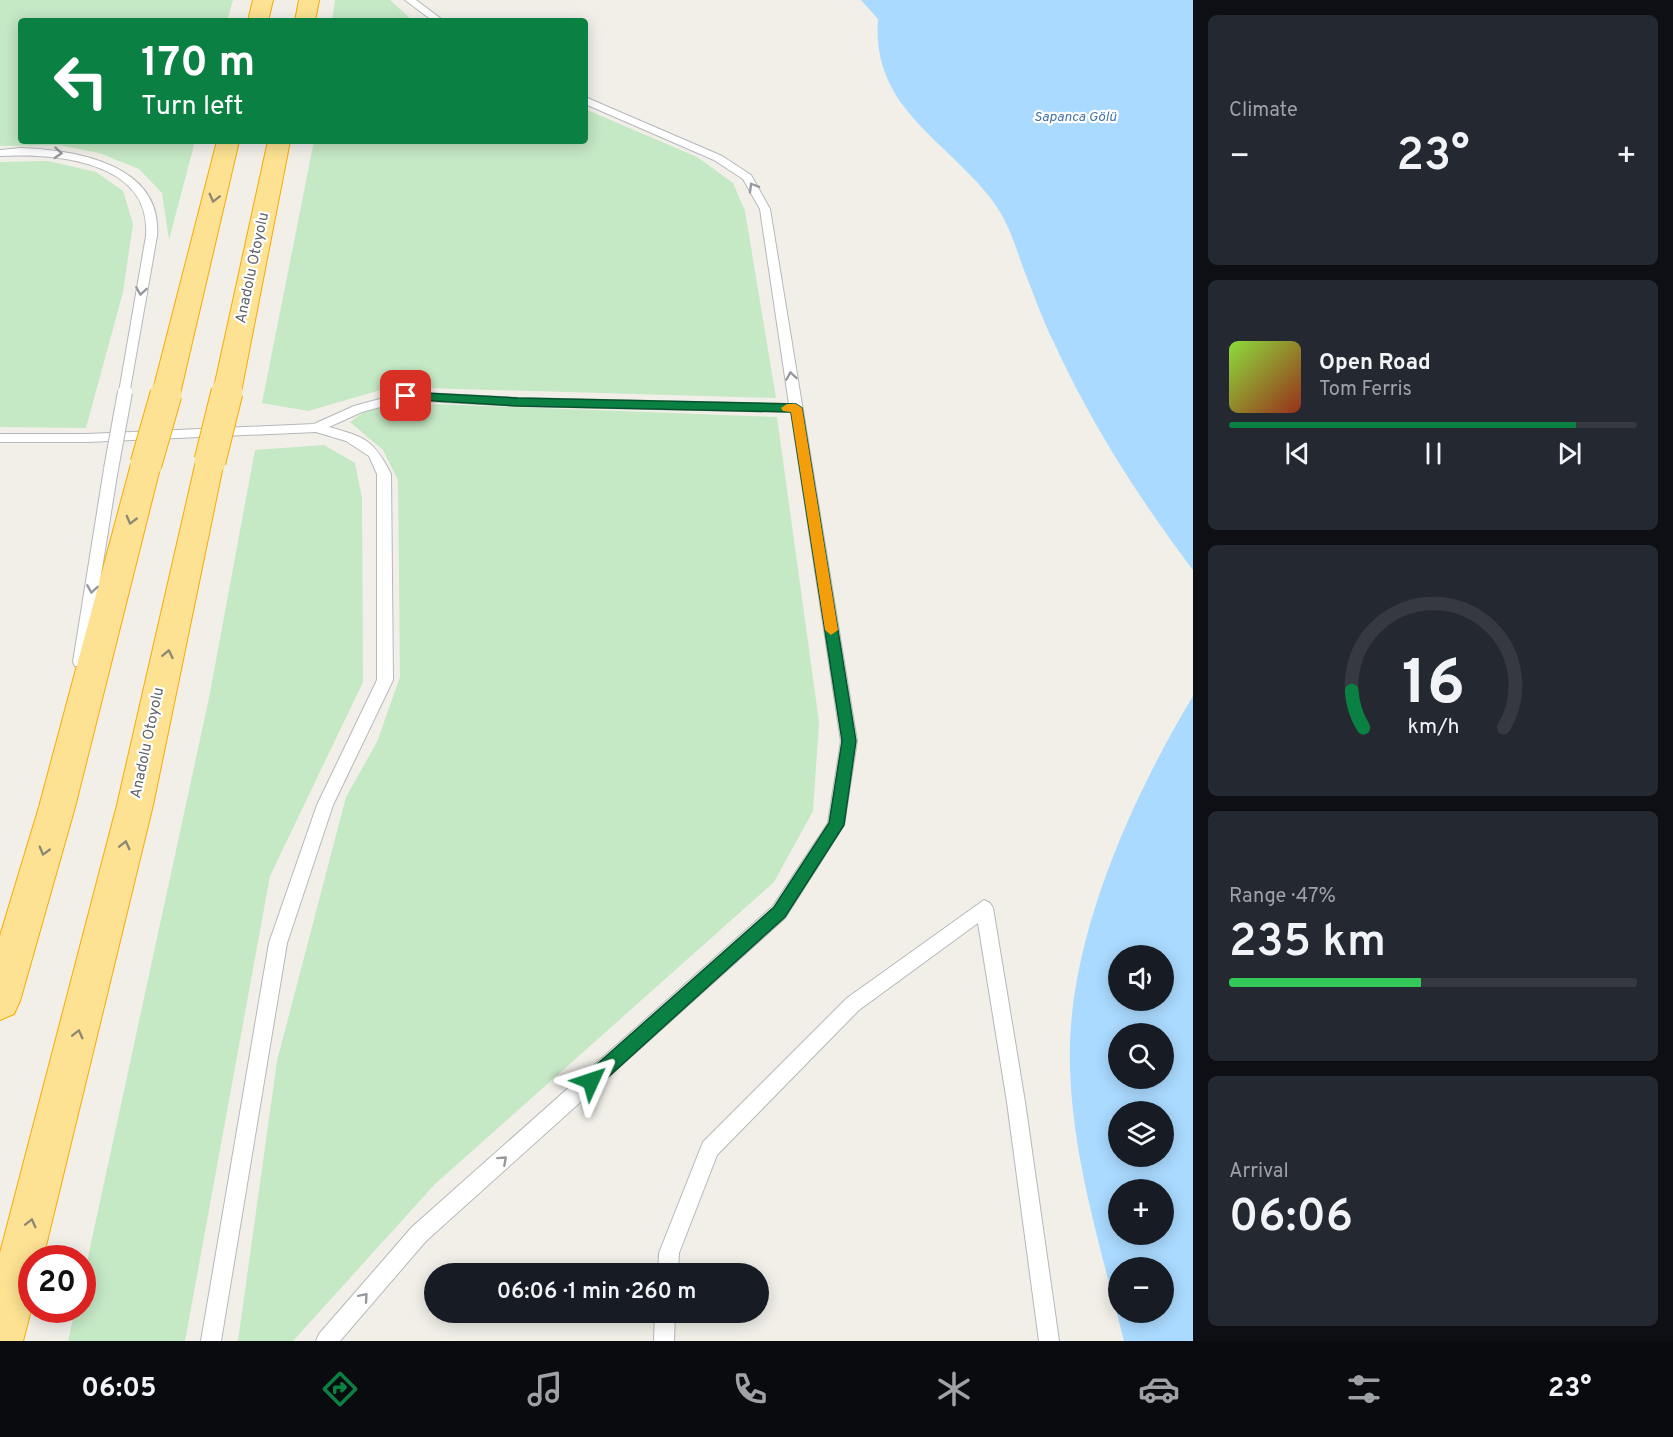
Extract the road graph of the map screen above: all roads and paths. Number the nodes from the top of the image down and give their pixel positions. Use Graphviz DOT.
graph roads {
  1 [pos="263,0"];
  2 [pos="309,0"];
  3 [pos="411,0"];
  4 [pos="259,18"];
  5 [pos="305,18"];
  6 [pos="435,18"];
  7 [pos="588,101"];
  8 [pos="227,144"];
  9 [pos="278,144"];
  10 [pos="0,153"];
  11 [pos="796,408"];
  12 [pos="316,428"];
  13 [pos="0,438"];
  14 [pos="57,807"];
  15 [pos="0,1001"];
  16 [pos="669,1263"];
  17 [pos="665,1323"];
  18 [pos="0,1341"];
  19 [pos="211,1341"];
  20 [pos="326,1341"];
  21 [pos="664,1341"];
  22 [pos="1049,1341"];
  1 -- 4 [label="highway"];
  2 -- 5 [label="highway"];
  3 -- 6 [label="lane"];
  11 -- 7 [label="lane, one-way"];
  8 -- 14 [label="highway, one-way, bridge"];
  18 -- 9 [label="highway, Anadolu Otoyolu, one-way, bridge"];
  10 -- 14 [label="lane, one-way, bridge"];
  11 -- 12 [label="lane"];
  20 -- 11 [label="lane, one-way"];
  12 -- 13 [label="lane"];
  12 -- 19 [label="lane"];
  14 -- 15 [label="highway, one-way"];
  16 -- 22 [label="lane"];
  17 -- 21 [label="lane"];
}
